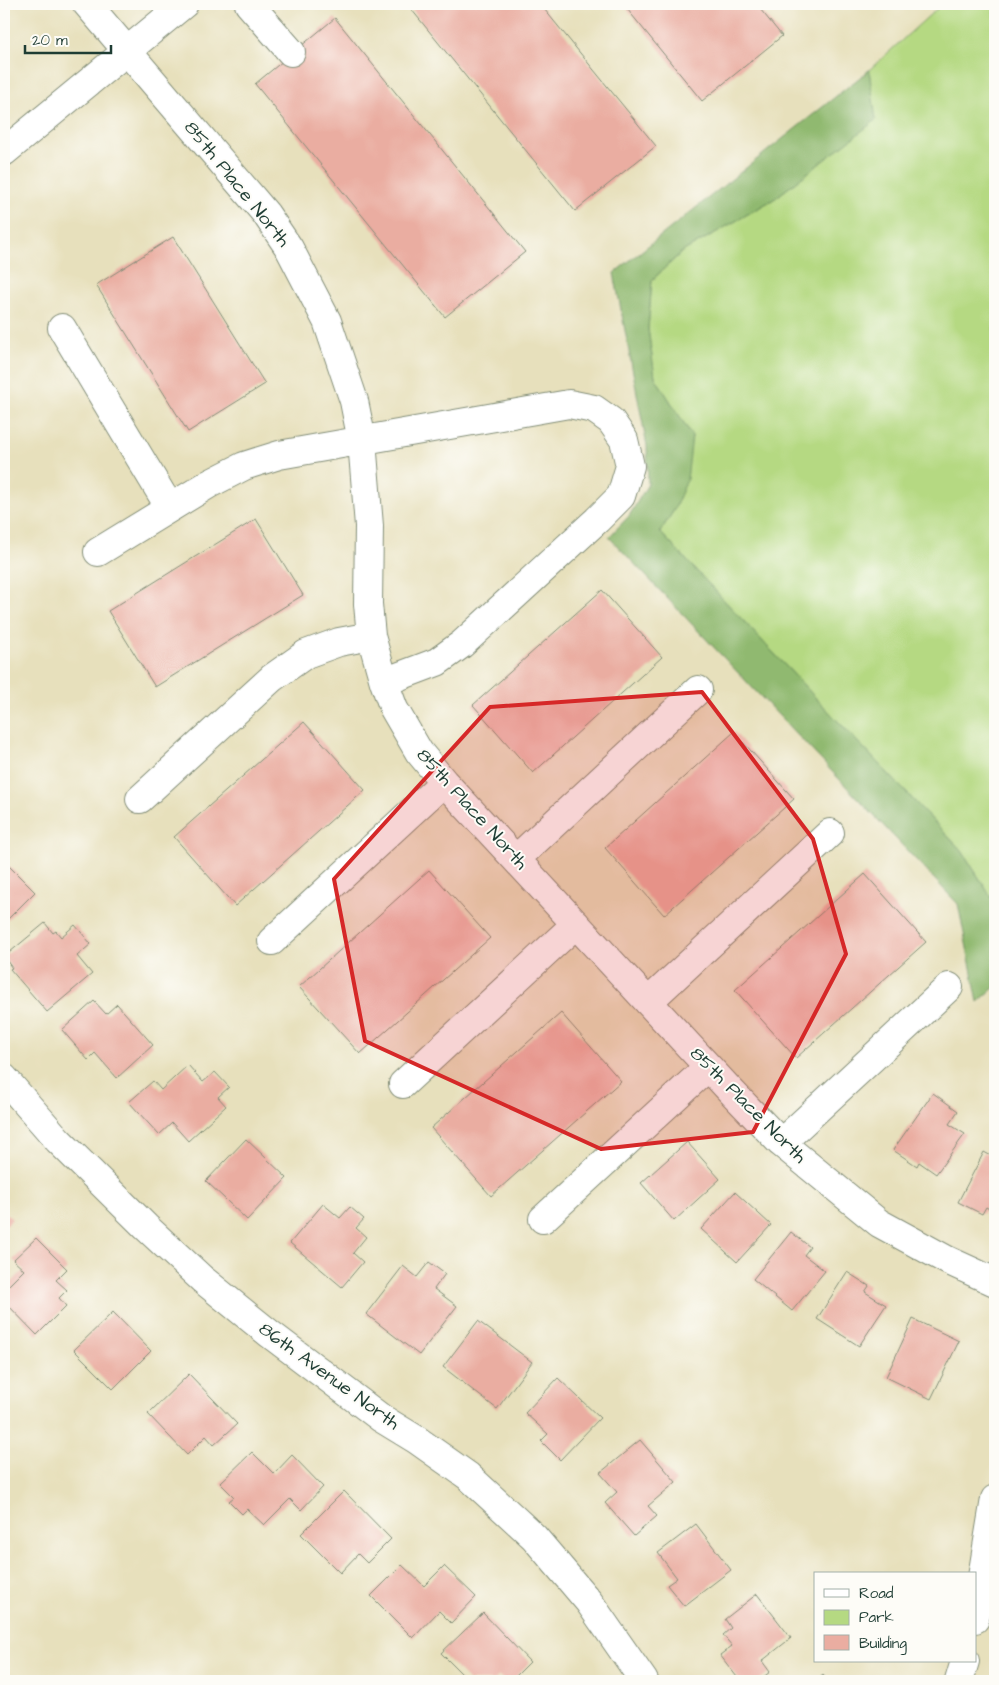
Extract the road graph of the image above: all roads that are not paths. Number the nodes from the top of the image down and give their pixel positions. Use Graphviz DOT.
graph roads {
  1 [pos="87,4"];
  2 [pos="184,4"];
  3 [pos="249,4"];
  4 [pos="127,51"];
  5 [pos="291,52"];
  6 [pos="4,152"];
  7 [pos="62,328"];
  8 [pos="362,441"];
  9 [pos="170,508"];
  10 [pos="98,552"];
  11 [pos="371,636"];
  12 [pos="384,682"];
  13 [pos="698,690"];
  14 [pos="444,782"];
  15 [pos="140,799"];
  16 [pos="830,833"];
  17 [pos="516,859"];
  18 [pos="576,924"];
  19 [pos="272,941"];
  20 [pos="949,988"];
  21 [pos="648,1002"];
  22 [pos="708,1067"];
  23 [pos="4,1078"];
  24 [pos="403,1084"];
  25 [pos="781,1142"];
  26 [pos="543,1219"];
  27 [pos="995,1282"];
  28 [pos="995,1499"];
  29 [pos="976,1613"];
  30 [pos="965,1662"];
  31 [pos="644,1681"];
  32 [pos="959,1681"];
  1 -- 4 [label="street, 85th Place North"];
  2 -- 4 [label="street"];
  3 -- 5 [label="street"];
  4 -- 6 [label="street"];
  4 -- 8 [label="street, 85th Place North"];
  7 -- 9 [label="street"];
  8 -- 9 [label="street"];
  8 -- 11 [label="street, 85th Place North"];
  8 -- 12 [label="street"];
  9 -- 10 [label="street"];
  11 -- 12 [label="street, 85th Place North"];
  11 -- 15 [label="street"];
  12 -- 14 [label="street, 85th Place North"];
  13 -- 17 [label="street"];
  14 -- 17 [label="street, 85th Place North"];
  14 -- 19 [label="street"];
  16 -- 21 [label="street"];
  17 -- 18 [label="street, 85th Place North"];
  18 -- 21 [label="street, 85th Place North"];
  18 -- 24 [label="street"];
  20 -- 25 [label="street"];
  21 -- 22 [label="street, 85th Place North"];
  22 -- 25 [label="street, 85th Place North"];
  22 -- 26 [label="street"];
  23 -- 31 [label="street, 86th Avenue North"];
  25 -- 27 [label="street, 85th Place North"];
  28 -- 29 [label="street"];
  30 -- 32 [label="street"];
}
